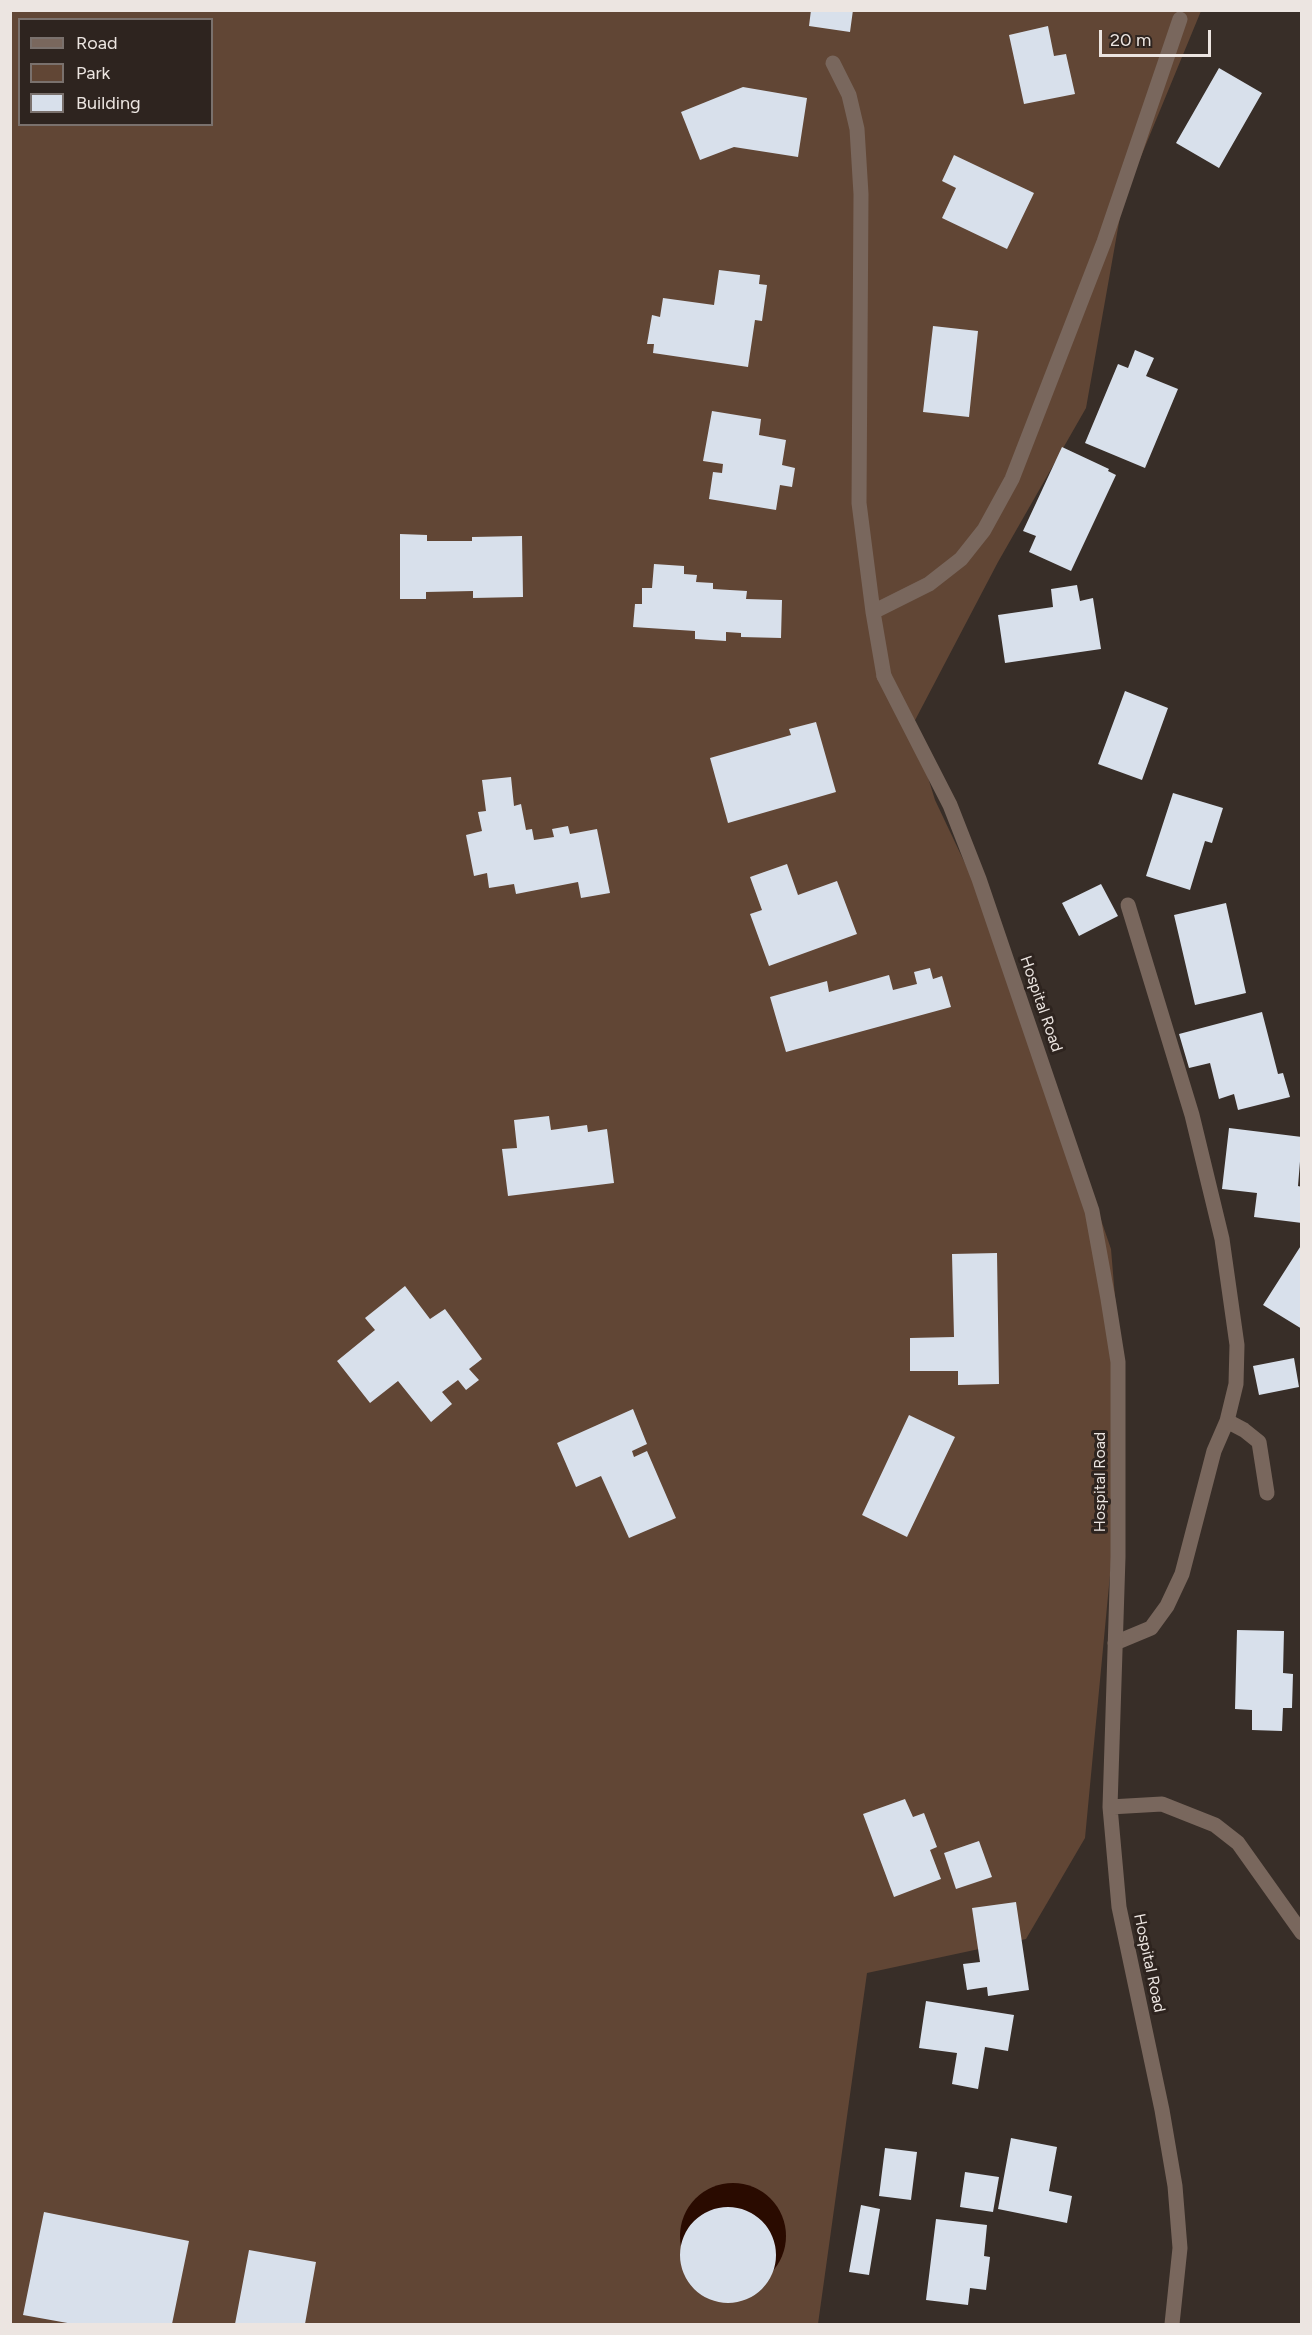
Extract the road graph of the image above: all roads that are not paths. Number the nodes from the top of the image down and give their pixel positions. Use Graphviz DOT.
graph roads {
  1 [pos="1180,19"];
  2 [pos="833,63"];
  3 [pos="873,612"];
  4 [pos="1128,905"];
  5 [pos="1227,1422"];
  6 [pos="1267,1493"];
  7 [pos="1115,1643"];
  8 [pos="1110,1807"];
  9 [pos="1302,1933"];
  10 [pos="1172,2325"];
  1 -- 3 [label="street"];
  2 -- 3 [label="street, Hospital Road"];
  3 -- 7 [label="street, Hospital Road"];
  4 -- 5 [label="street"];
  5 -- 6 [label="street"];
  5 -- 7 [label="street"];
  7 -- 8 [label="street, Hospital Road"];
  8 -- 9 [label="street"];
  8 -- 10 [label="street, Hospital Road"];
}
